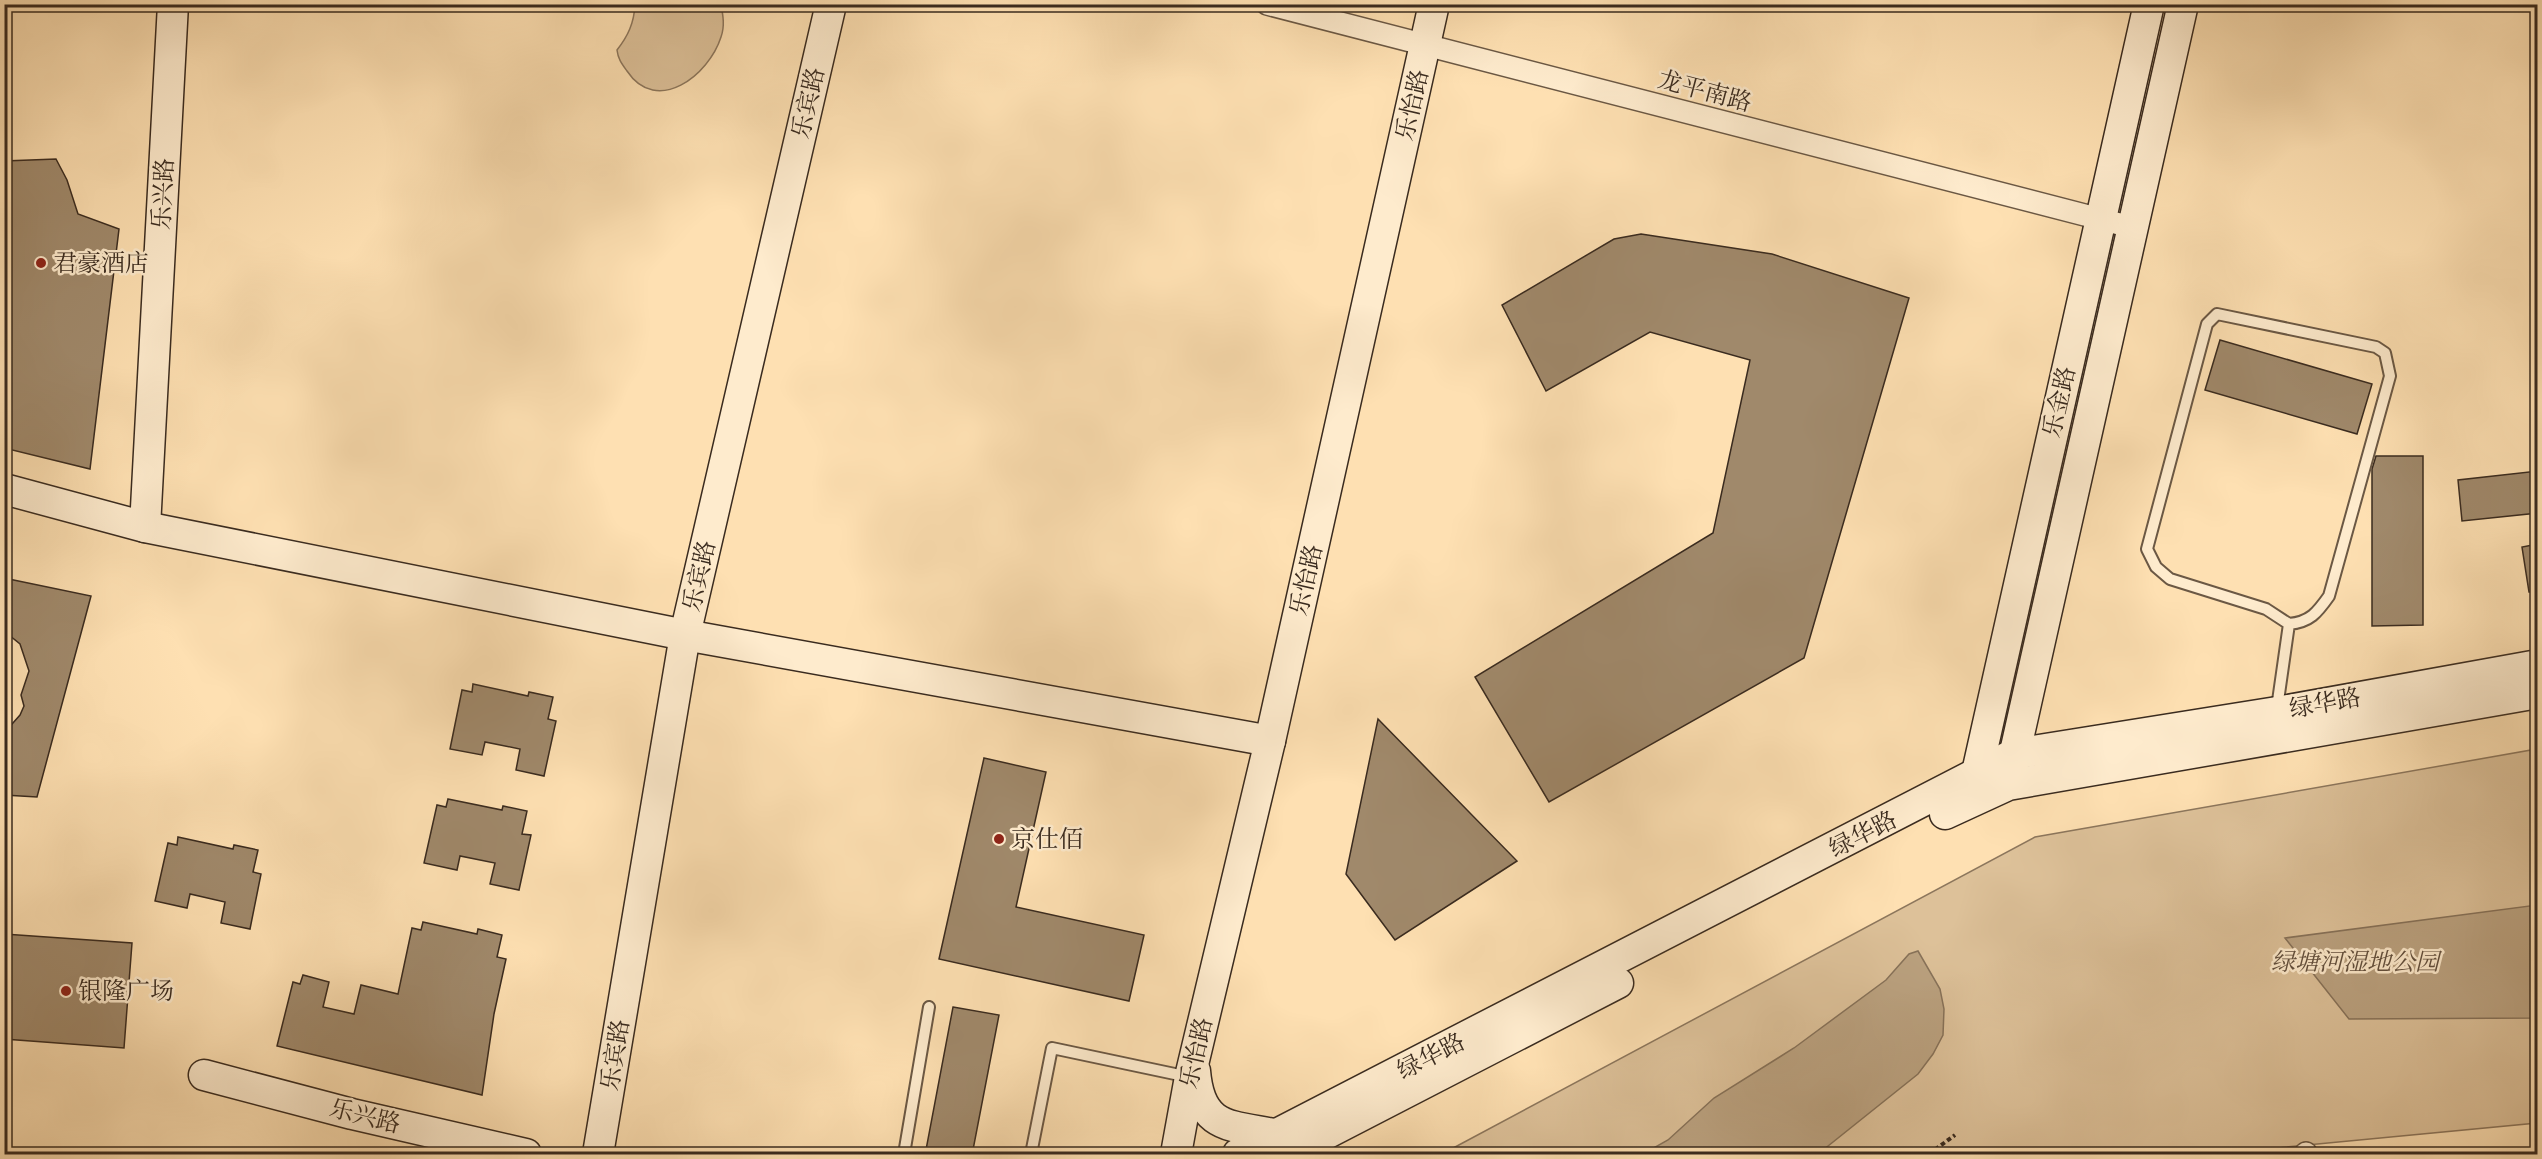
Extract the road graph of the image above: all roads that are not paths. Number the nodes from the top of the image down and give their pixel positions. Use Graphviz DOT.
graph roads {
  1 [pos="173,4"];
  2 [pos="831,4"];
  3 [pos="1267,4"];
  4 [pos="1434,4"];
  5 [pos="2149,4"];
  6 [pos="2183,4"];
  7 [pos="1425,45"];
  8 [pos="2100,220"];
  9 [pos="2131,227"];
  10 [pos="4,489"];
  11 [pos="145,527"];
  12 [pos="2289,624"];
  13 [pos="685,635"];
  14 [pos="2538,665"];
  15 [pos="2538,693"];
  16 [pos="2277,712"];
  17 [pos="1270,741"];
  18 [pos="2014,754"];
  19 [pos="2008,785"];
  20 [pos="1974,788"];
  21 [pos="929,1007"];
  22 [pos="1192,1068"];
  23 [pos="204,1075"];
  24 [pos="1283,1145"];
  25 [pos="526,1155"];
  26 [pos="598,1155"];
  27 [pos="904,1155"];
  28 [pos="1031,1155"];
  29 [pos="1176,1155"];
  30 [pos="1238,1155"];
  1 -- 11 [label="street, 乐兴路"];
  2 -- 13 [label="street, 乐宾路"];
  3 -- 7 [label="street, 龙平南路"];
  4 -- 7 [label="street, 乐怡路"];
  5 -- 8 [label="street, 乐金路"];
  6 -- 9 [label="street, 乐金路"];
  7 -- 8 [label="street, 龙平南路"];
  7 -- 17 [label="street, 乐怡路"];
  8 -- 9 [label="street, 龙平南路"];
  8 -- 20 [label="street, 乐金路"];
  9 -- 18 [label="street, 乐金路"];
  10 -- 11 [label="street"];
  11 -- 13 [label="street"];
  12 -- 12 [label="lane"];
  12 -- 16 [label="lane"];
  13 -- 17 [label="street"];
  13 -- 26 [label="street, 乐宾路"];
  14 -- 16 [label="street, 绿华路"];
  15 -- 19 [label="street, 绿华路"];
  16 -- 18 [label="street, 绿华路"];
  17 -- 22 [label="street, 乐怡路"];
  18 -- 19 [label="street, 乐金路"];
  18 -- 20 [label="street, 绿华路"];
  19 -- 20 [label="street, 绿华路"];
  20 -- 24 [label="street, 绿华路"];
  21 -- 27 [label="lane"];
  22 -- 24 [label="street"];
  22 -- 28 [label="lane"];
  22 -- 29 [label="street, 乐怡路"];
  23 -- 25 [label="street, 乐兴路"];
  24 -- 30 [label="street, 绿华路"];
}
